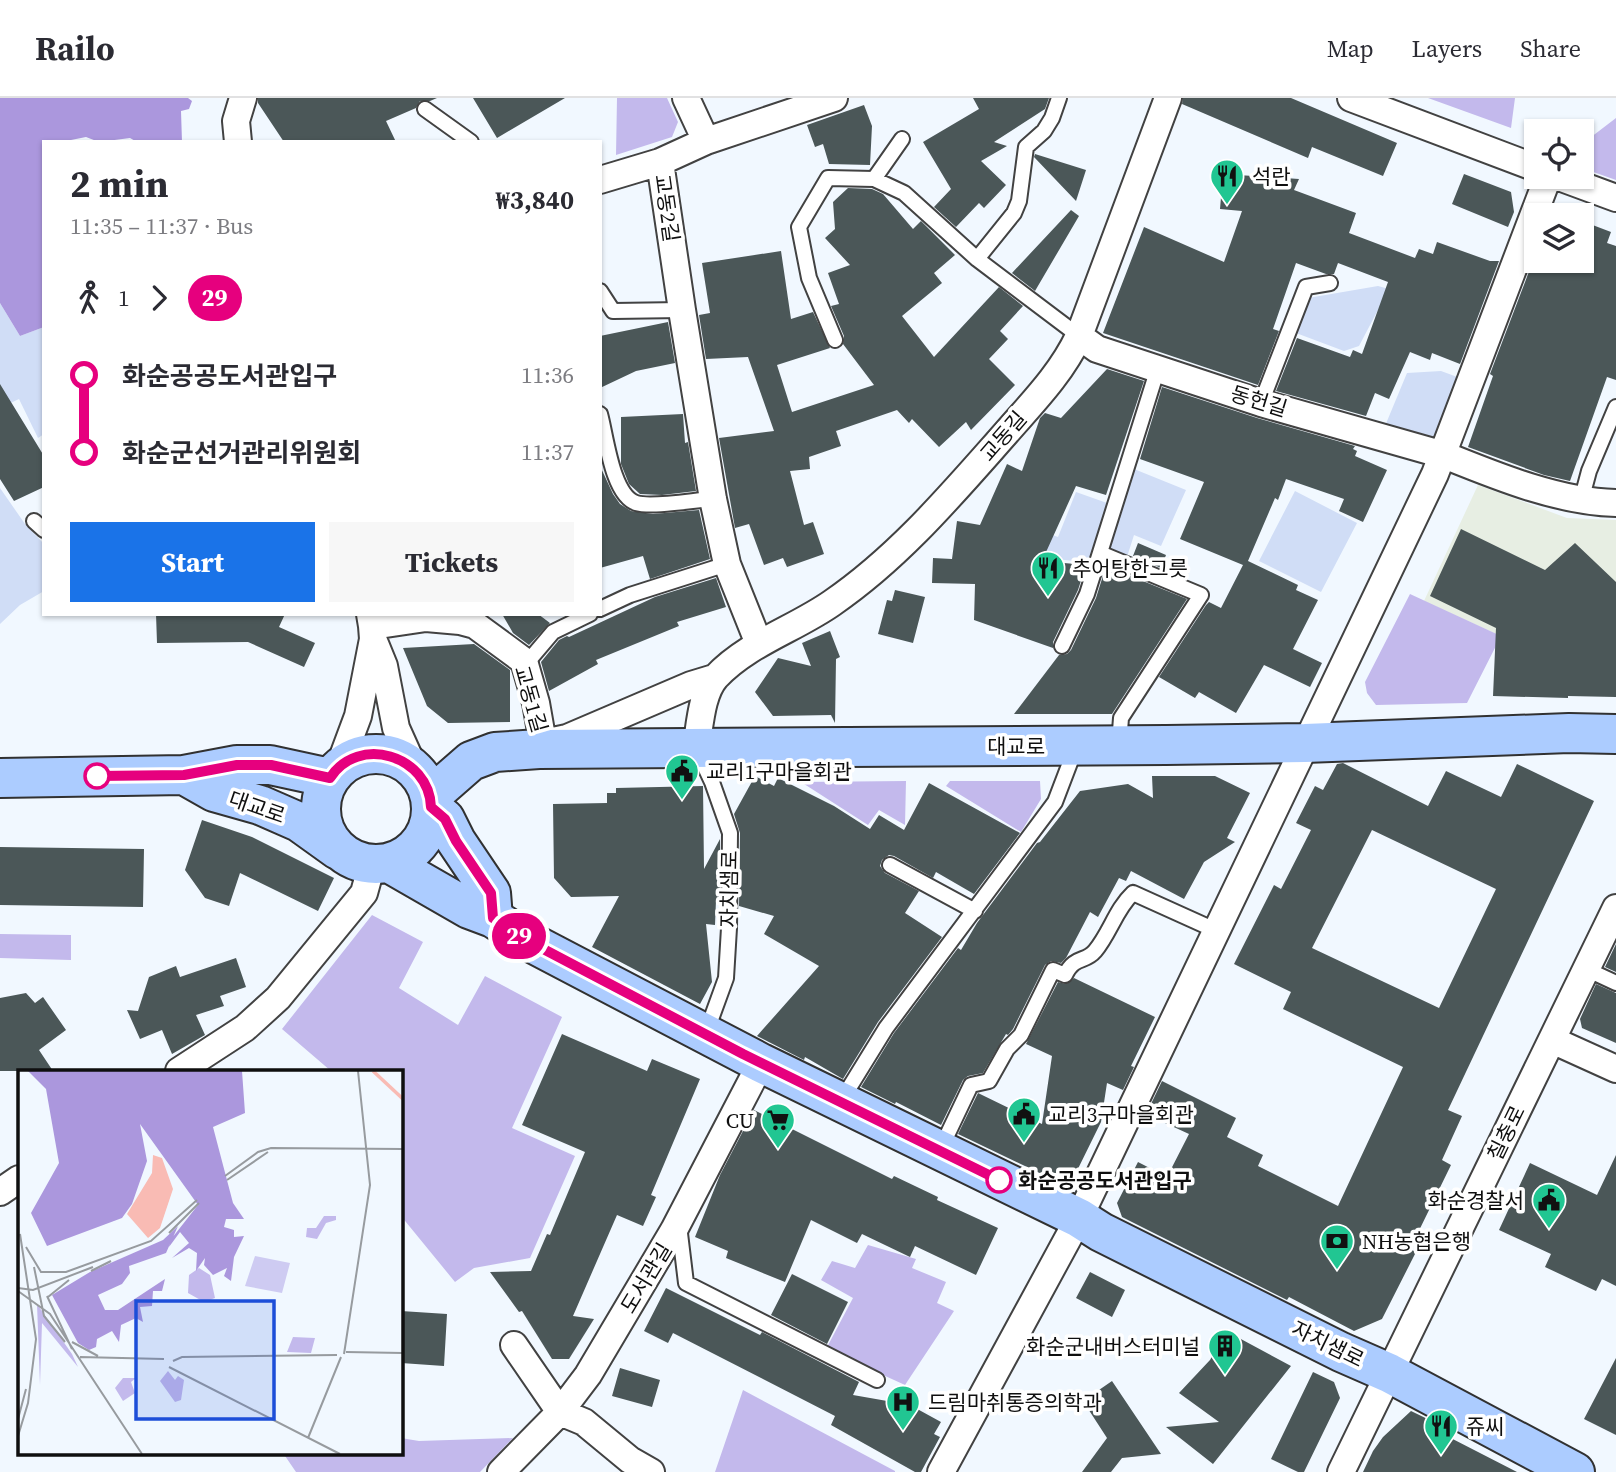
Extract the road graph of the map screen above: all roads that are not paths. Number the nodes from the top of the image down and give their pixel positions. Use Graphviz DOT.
graph roads {
  1 [pos="243,98"];
  2 [pos="686,98"];
  3 [pos="834,98"];
  4 [pos="1059,98"];
  5 [pos="1168,98"];
  6 [pos="1351,98"];
  7 [pos="425,109"];
  8 [pos="902,139"];
  9 [pos="238,140"];
  10 [pos="468,140"];
  11 [pos="706,141"];
  12 [pos="660,162"];
  13 [pos="1524,163"];
  14 [pos="602,179"];
  15 [pos="874,179"];
  16 [pos="1544,189"];
  17 [pos="1592,189"];
  18 [pos="1616,198"];
  19 [pos="978,259"];
  20 [pos="1330,283"];
  21 [pos="602,294"];
  22 [pos="682,310"];
  23 [pos="1079,336"];
  24 [pos="835,340"];
  25 [pos="1158,368"];
  26 [pos="1261,403"];
  27 [pos="1616,407"];
  28 [pos="602,422"];
  29 [pos="1444,455"];
  30 [pos="713,499"];
  31 [pos="1581,501"];
  32 [pos="1616,503"];
  33 [pos="1100,552"];
  34 [pos="727,564"];
  35 [pos="602,608"];
  36 [pos="586,616"];
  37 [pos="372,627"];
  38 [pos="759,644"];
  39 [pos="1062,646"];
  40 [pos="525,665"];
  41 [pos="715,678"];
  42 [pos="1616,734"];
  43 [pos="1304,743"];
  44 [pos="541,746"];
  45 [pos="1076,746"];
  46 [pos="1119,746"];
  47 [pos="696,748"];
  48 [pos="334,773"];
  49 [pos="184,775"];
  50 [pos="0,778"];
  51 [pos="425,790"];
  52 [pos="368,860"];
  53 [pos="891,865"];
  54 [pos="1616,908"];
  55 [pos="975,911"];
  56 [pos="493,918"];
  57 [pos="1215,930"];
  58 [pos="1586,969"];
  59 [pos="1616,983"];
  60 [pos="705,1034"];
  61 [pos="1552,1040"];
  62 [pos="761,1063"];
  63 [pos="1616,1069"];
  64 [pos="180,1070"];
  65 [pos="840,1102"];
  66 [pos="941,1149"];
  67 [pos="18,1180"];
  68 [pos="0,1192"];
  69 [pos="1079,1218"];
  70 [pos="678,1220"];
  71 [pos="514,1345"];
  72 [pos="1390,1373"];
  73 [pos="877,1380"];
  74 [pos="560,1412"];
  75 [pos="500,1472"];
  76 [pos="651,1472"];
  77 [pos="941,1472"];
  78 [pos="1341,1472"];
  79 [pos="1575,1472"];
  1 -- 9 [label="street"];
  2 -- 11 [label="street"];
  3 -- 11 [label="street, 교동2길"];
  4 -- 19 [label="lane"];
  5 -- 23 [label="street, 교동길"];
  6 -- 13 [label="street"];
  7 -- 10 [label="lane"];
  8 -- 15 [label="lane"];
  11 -- 12 [label="street, 교동2길"];
  12 -- 14 [label="street"];
  12 -- 22 [label="street, 교동2길"];
  15 -- 19 [label="lane"];
  15 -- 24 [label="lane"];
  16 -- 29 [label="street"];
  17 -- 18 [label="street"];
  19 -- 23 [label="lane"];
  20 -- 26 [label="lane"];
  21 -- 22 [label="lane"];
  22 -- 30 [label="street, 교동2길"];
  23 -- 25 [label="street, 동헌길"];
  23 -- 38 [label="street, 교동길"];
  25 -- 26 [label="street, 동헌길"];
  25 -- 33 [label="lane"];
  26 -- 29 [label="street, 동헌길"];
  27 -- 31 [label="lane"];
  28 -- 30 [label="lane"];
  29 -- 31 [label="street, 동헌길"];
  29 -- 43 [label="street"];
  30 -- 34 [label="street, 교동2길"];
  31 -- 32 [label="street, 동헌길"];
  33 -- 39 [label="lane"];
  33 -- 46 [label="lane"];
  34 -- 35 [label="lane"];
  34 -- 38 [label="street, 교동2길"];
  36 -- 40 [label="lane"];
  37 -- 40 [label="street, 교동1길"];
  37 -- 48 [label="street"];
  37 -- 51 [label="street"];
  38 -- 41 [label="street, 교동길"];
  40 -- 44 [label="street, 교동1길"];
  41 -- 44 [label="street, 교동길"];
  41 -- 47 [label="street"];
  42 -- 43 [label="street, 대교로"];
  43 -- 46 [label="street, 대교로"];
  43 -- 57 [label="street"];
  44 -- 47 [label="street, 대교로"];
  44 -- 51 [label="street, 대교로"];
  45 -- 46 [label="street, 대교로"];
  45 -- 47 [label="street, 대교로"];
  45 -- 55 [label="lane"];
  47 -- 60 [label="lane, 자치샘로"];
  48 -- 49 [label="street"];
  48 -- 51 [label="street"];
  48 -- 52 [label="street, 대교로"];
  49 -- 50 [label="street"];
  49 -- 52 [label="street, 대교로"];
  51 -- 52 [label="street"];
  51 -- 56 [label="street"];
  52 -- 56 [label="street, 자치샘로"];
  52 -- 64 [label="street"];
  53 -- 55 [label="lane"];
  54 -- 58 [label="street, 칠충로"];
  55 -- 65 [label="lane"];
  56 -- 60 [label="street, 자치샘로"];
  57 -- 66 [label="lane"];
  57 -- 69 [label="street"];
  58 -- 59 [label="lane"];
  58 -- 61 [label="street, 칠충로"];
  60 -- 62 [label="street, 자치샘로"];
  61 -- 63 [label="street"];
  61 -- 72 [label="street, 칠충로"];
  62 -- 65 [label="street, 자치샘로"];
  62 -- 70 [label="street, 도서관길"];
  65 -- 66 [label="street, 자치샘로"];
  66 -- 69 [label="street, 자치샘로"];
  67 -- 68 [label="street"];
  69 -- 72 [label="street, 자치샘로"];
  69 -- 77 [label="street"];
  70 -- 73 [label="lane"];
  70 -- 74 [label="street, 도서관길"];
  71 -- 74 [label="street"];
  72 -- 78 [label="street, 칠충로"];
  72 -- 79 [label="street, 자치샘로"];
  74 -- 75 [label="street, 도서관길"];
  74 -- 76 [label="street"];
}
